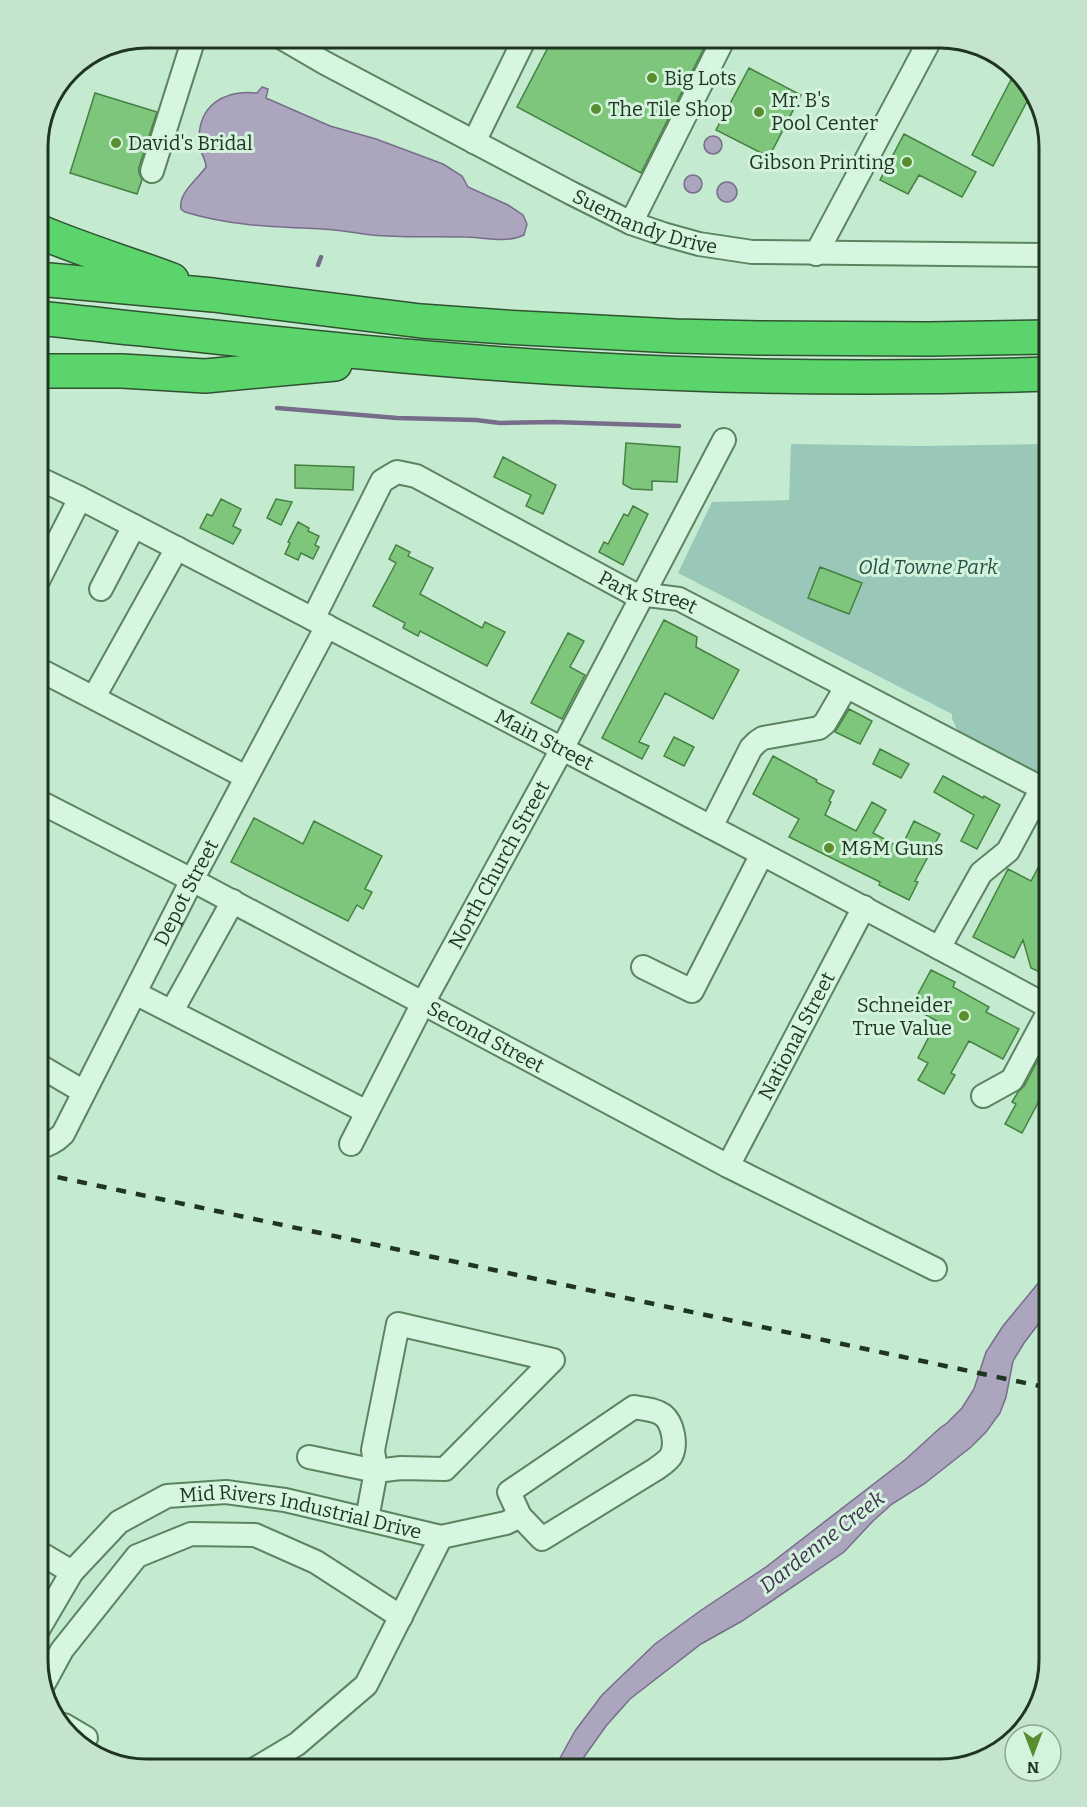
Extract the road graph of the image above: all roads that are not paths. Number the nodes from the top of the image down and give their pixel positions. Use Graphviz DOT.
graph roads {
  1 [pos="191,48"];
  2 [pos="299,48"];
  3 [pos="520,48"];
  4 [pos="719,48"];
  5 [pos="926,48"];
  6 [pos="474,142"];
  7 [pos="152,171"];
  8 [pos="631,223"];
  9 [pos="48,235"];
  10 [pos="816,254"];
  11 [pos="1039,255"];
  12 [pos="48,280"];
  13 [pos="213,294"];
  14 [pos="48,319"];
  15 [pos="1039,337"];
  16 [pos="407,357"];
  17 [pos="48,371"];
  18 [pos="1039,374"];
  19 [pos="724,440"];
  20 [pos="48,483"];
  21 [pos="80,498"];
  22 [pos="134,526"];
  23 [pos="177,548"];
  24 [pos="48,561"];
  25 [pos="101,589"];
  26 [pos="644,594"];
  27 [pos="320,622"];
  28 [pos="48,674"];
  29 [pos="846,687"];
  30 [pos="94,698"];
  31 [pos="562,749"];
  32 [pos="246,777"];
  33 [pos="1039,786"];
  34 [pos="1039,801"];
  35 [pos="48,806"];
  36 [pos="711,827"];
  37 [pos="762,854"];
  38 [pos="192,880"];
  39 [pos="233,901"];
  40 [pos="864,908"];
  41 [pos="939,948"];
  42 [pos="643,967"];
  43 [pos="135,993"];
  44 [pos="423,1003"];
  45 [pos="1039,1003"];
  46 [pos="172,1011"];
  47 [pos="1039,1030"];
  48 [pos="48,1071"];
  49 [pos="84,1092"];
  50 [pos="983,1096"];
  51 [pos="368,1112"];
  52 [pos="351,1144"];
  53 [pos="48,1146"];
  54 [pos="728,1166"];
  55 [pos="935,1269"];
  56 [pos="309,1457"];
  57 [pos="376,1471"];
  58 [pos="520,1515"];
  59 [pos="367,1519"];
  60 [pos="441,1537"];
  61 [pos="48,1558"];
  62 [pos="72,1572"];
  63 [pos="48,1613"];
  64 [pos="401,1617"];
  65 [pos="49,1674"];
  66 [pos="272,1759"];
  1 -- 7 [label="street"];
  2 -- 6 [label="street, Suemandy Drive"];
  3 -- 6 [label="street"];
  4 -- 8 [label="street"];
  5 -- 10 [label="street"];
  6 -- 8 [label="street, Suemandy Drive"];
  8 -- 10 [label="street, Suemandy Drive"];
  9 -- 13 [label="highway"];
  10 -- 11 [label="street, Suemandy Drive"];
  12 -- 13 [label="highway"];
  13 -- 15 [label="highway"];
  14 -- 16 [label="highway"];
  16 -- 17 [label="highway"];
  16 -- 18 [label="highway"];
  19 -- 26 [label="street, North Church Street"];
  20 -- 21 [label="street, Main Street"];
  21 -- 22 [label="street, Main Street"];
  21 -- 24 [label="street"];
  22 -- 23 [label="street, Main Street"];
  22 -- 25 [label="street"];
  23 -- 27 [label="street, Main Street"];
  23 -- 30 [label="street"];
  26 -- 27 [label="street, Park Street"];
  26 -- 29 [label="street, Park Street"];
  26 -- 31 [label="street, North Church Street"];
  27 -- 31 [label="street, Main Street"];
  27 -- 32 [label="street, Depot Street"];
  28 -- 30 [label="street"];
  29 -- 33 [label="street, Park Street"];
  29 -- 36 [label="street"];
  30 -- 32 [label="street"];
  31 -- 36 [label="street, Main Street"];
  31 -- 44 [label="street, North Church Street"];
  32 -- 38 [label="street, Depot Street"];
  34 -- 41 [label="street"];
  35 -- 38 [label="street, Second Street"];
  36 -- 37 [label="street, Main Street"];
  37 -- 40 [label="street, Main Street"];
  37 -- 42 [label="street"];
  38 -- 39 [label="street, Second Street"];
  38 -- 43 [label="street, Depot Street"];
  39 -- 44 [label="street, Second Street"];
  39 -- 46 [label="street"];
  40 -- 41 [label="street, Main Street"];
  40 -- 54 [label="street, National Street"];
  41 -- 45 [label="street, Main Street"];
  43 -- 46 [label="street"];
  43 -- 49 [label="street, Depot Street"];
  44 -- 51 [label="street, North Church Street"];
  44 -- 54 [label="street, Second Street"];
  46 -- 51 [label="street"];
  47 -- 50 [label="street"];
  48 -- 49 [label="street"];
  49 -- 53 [label="street, Depot Street"];
  51 -- 52 [label="street, North Church Street"];
  54 -- 55 [label="street, Second Street"];
  56 -- 57 [label="street"];
  57 -- 57 [label="street"];
  57 -- 59 [label="street"];
  58 -- 58 [label="street"];
  58 -- 60 [label="street"];
  59 -- 60 [label="street, Mid Rivers Industrial Drive"];
  59 -- 62 [label="street, Mid Rivers Industrial Drive"];
  60 -- 64 [label="street"];
  61 -- 62 [label="street"];
  62 -- 63 [label="street, Mid Rivers Industrial Drive"];
  64 -- 65 [label="street"];
  64 -- 66 [label="street"];
}
